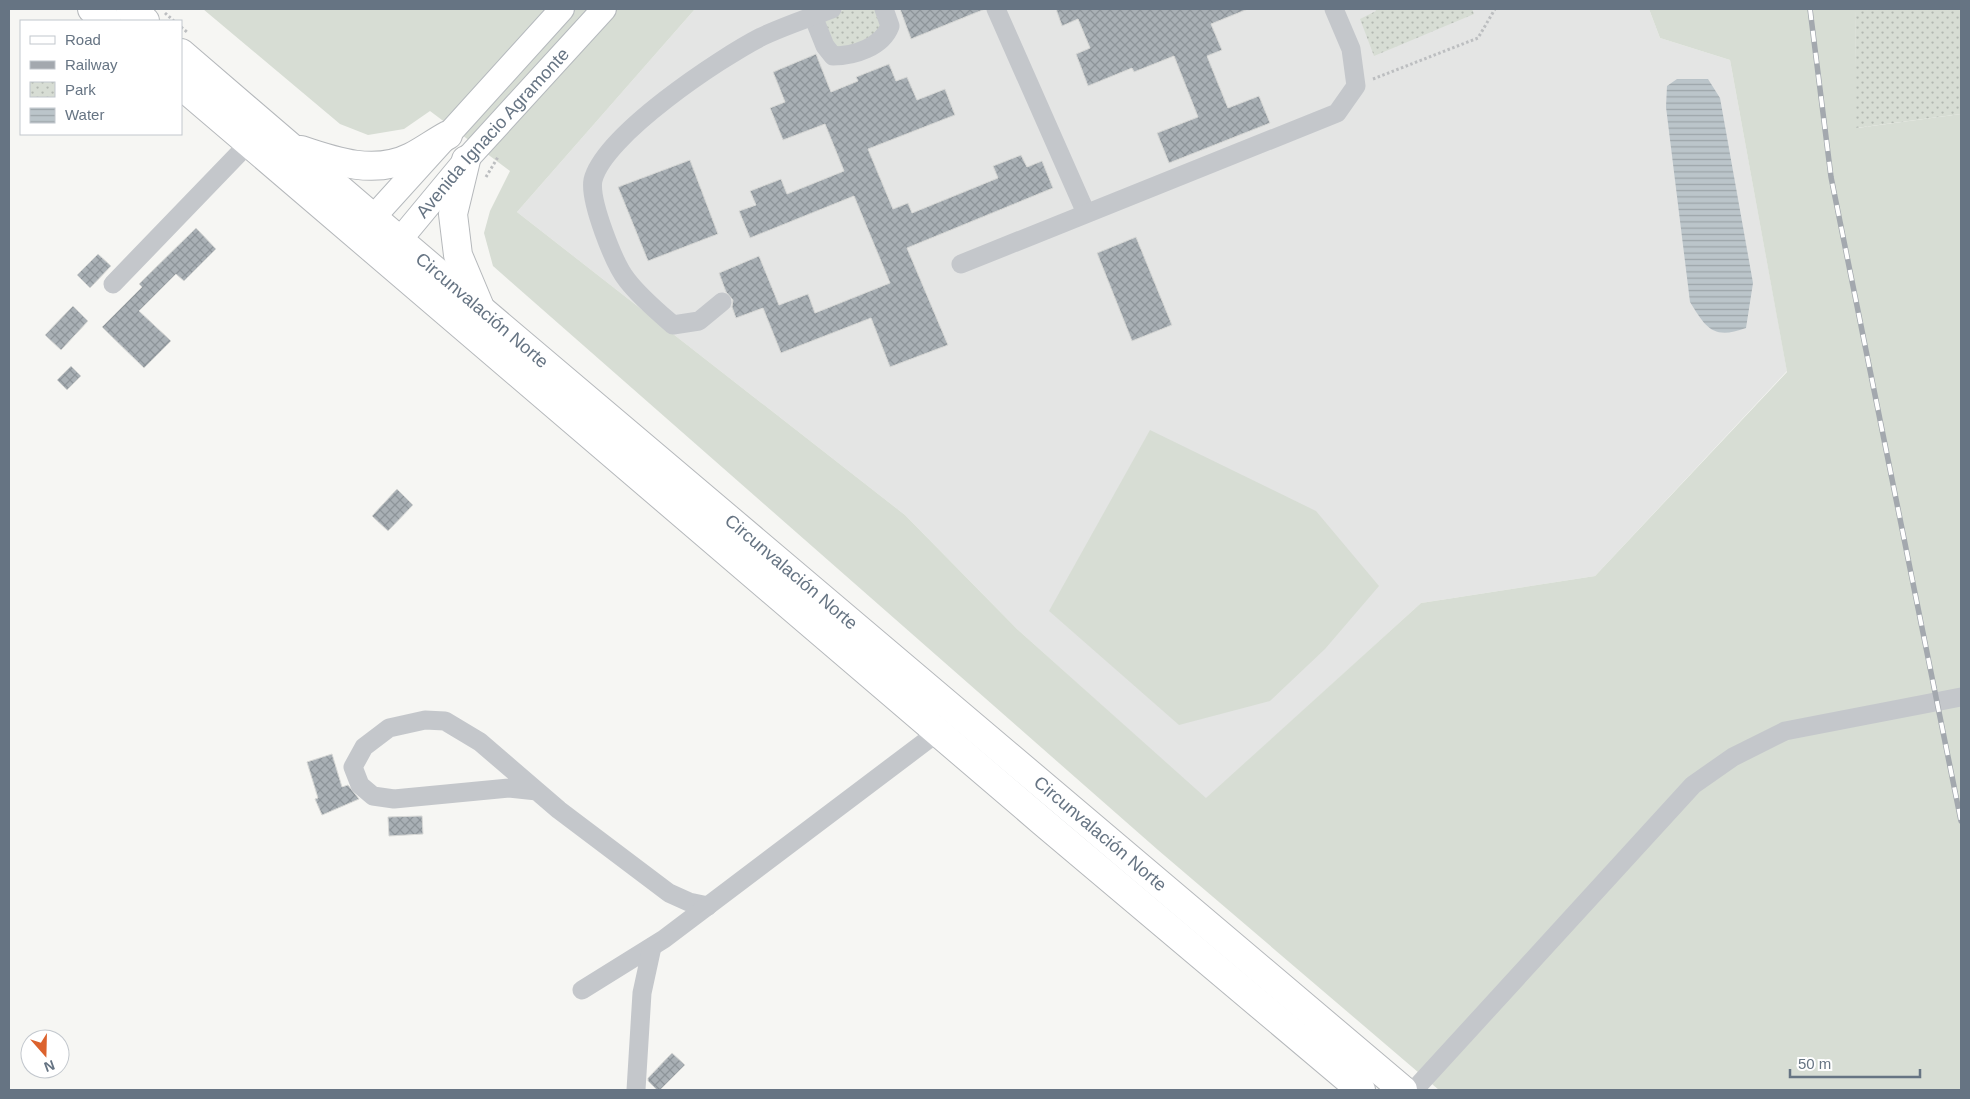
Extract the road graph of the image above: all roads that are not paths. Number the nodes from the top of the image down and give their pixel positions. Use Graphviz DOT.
graph roads {
  1 [pos="92,9"];
  2 [pos="130,9"];
  3 [pos="562,9"];
  4 [pos="604,9"];
  5 [pos="832,9"];
  6 [pos="884,9"];
  7 [pos="996,9"];
  8 [pos="1334,9"];
  9 [pos="813,16"];
  10 [pos="106,20"];
  11 [pos="144,20"];
  12 [pos="185,43"];
  13 [pos="182,86"];
  14 [pos="448,135"];
  15 [pos="249,143"];
  16 [pos="289,146"];
  17 [pos="466,160"];
  18 [pos="1086,212"];
  19 [pos="364,226"];
  20 [pos="391,250"];
  21 [pos="962,264"];
  22 [pos="113,284"];
  23 [pos="722,302"];
  24 [pos="480,309"];
  25 [pos="1961,697"];
  26 [pos="938,732"];
  27 [pos="537,791"];
  28 [pos="708,906"];
  29 [pos="652,947"];
  30 [pos="582,990"];
  31 [pos="636,1090"];
  32 [pos="1361,1090"];
  33 [pos="1403,1090"];
  34 [pos="1414,1090"];
  1 -- 10 [label="highway"];
  2 -- 11 [label="highway"];
  3 -- 14 [label="main road, Avenida Ignacio Agramonte"];
  4 -- 17 [label="main road, Avenida Ignacio Agramonte"];
  5 -- 9 [label="street"];
  6 -- 9 [label="street"];
  7 -- 18 [label="street"];
  8 -- 18 [label="street"];
  9 -- 23 [label="street"];
  12 -- 16 [label="highway, Circunvalación Norte"];
  13 -- 15 [label="highway, Circunvalación Norte"];
  14 -- 16 [label="highway"];
  14 -- 19 [label="main road, Avenida Ignacio Agramonte"];
  15 -- 19 [label="highway, Circunvalación Norte"];
  15 -- 22 [label="street"];
  16 -- 19 [label="highway, Circunvalación Norte"];
  17 -- 20 [label="main road, Avenida Ignacio Agramonte"];
  17 -- 24 [label="highway"];
  18 -- 21 [label="street"];
  19 -- 20 [label="highway, Circunvalación Norte"];
  20 -- 24 [label="highway, Circunvalación Norte"];
  20 -- 26 [label="highway, Circunvalación Norte"];
  24 -- 33 [label="highway, Circunvalación Norte"];
  25 -- 34 [label="street"];
  26 -- 28 [label="street"];
  26 -- 32 [label="highway, Circunvalación Norte"];
  27 -- 27 [label="street"];
  27 -- 28 [label="street"];
  28 -- 29 [label="street"];
  29 -- 30 [label="street"];
  29 -- 31 [label="street"];
}
